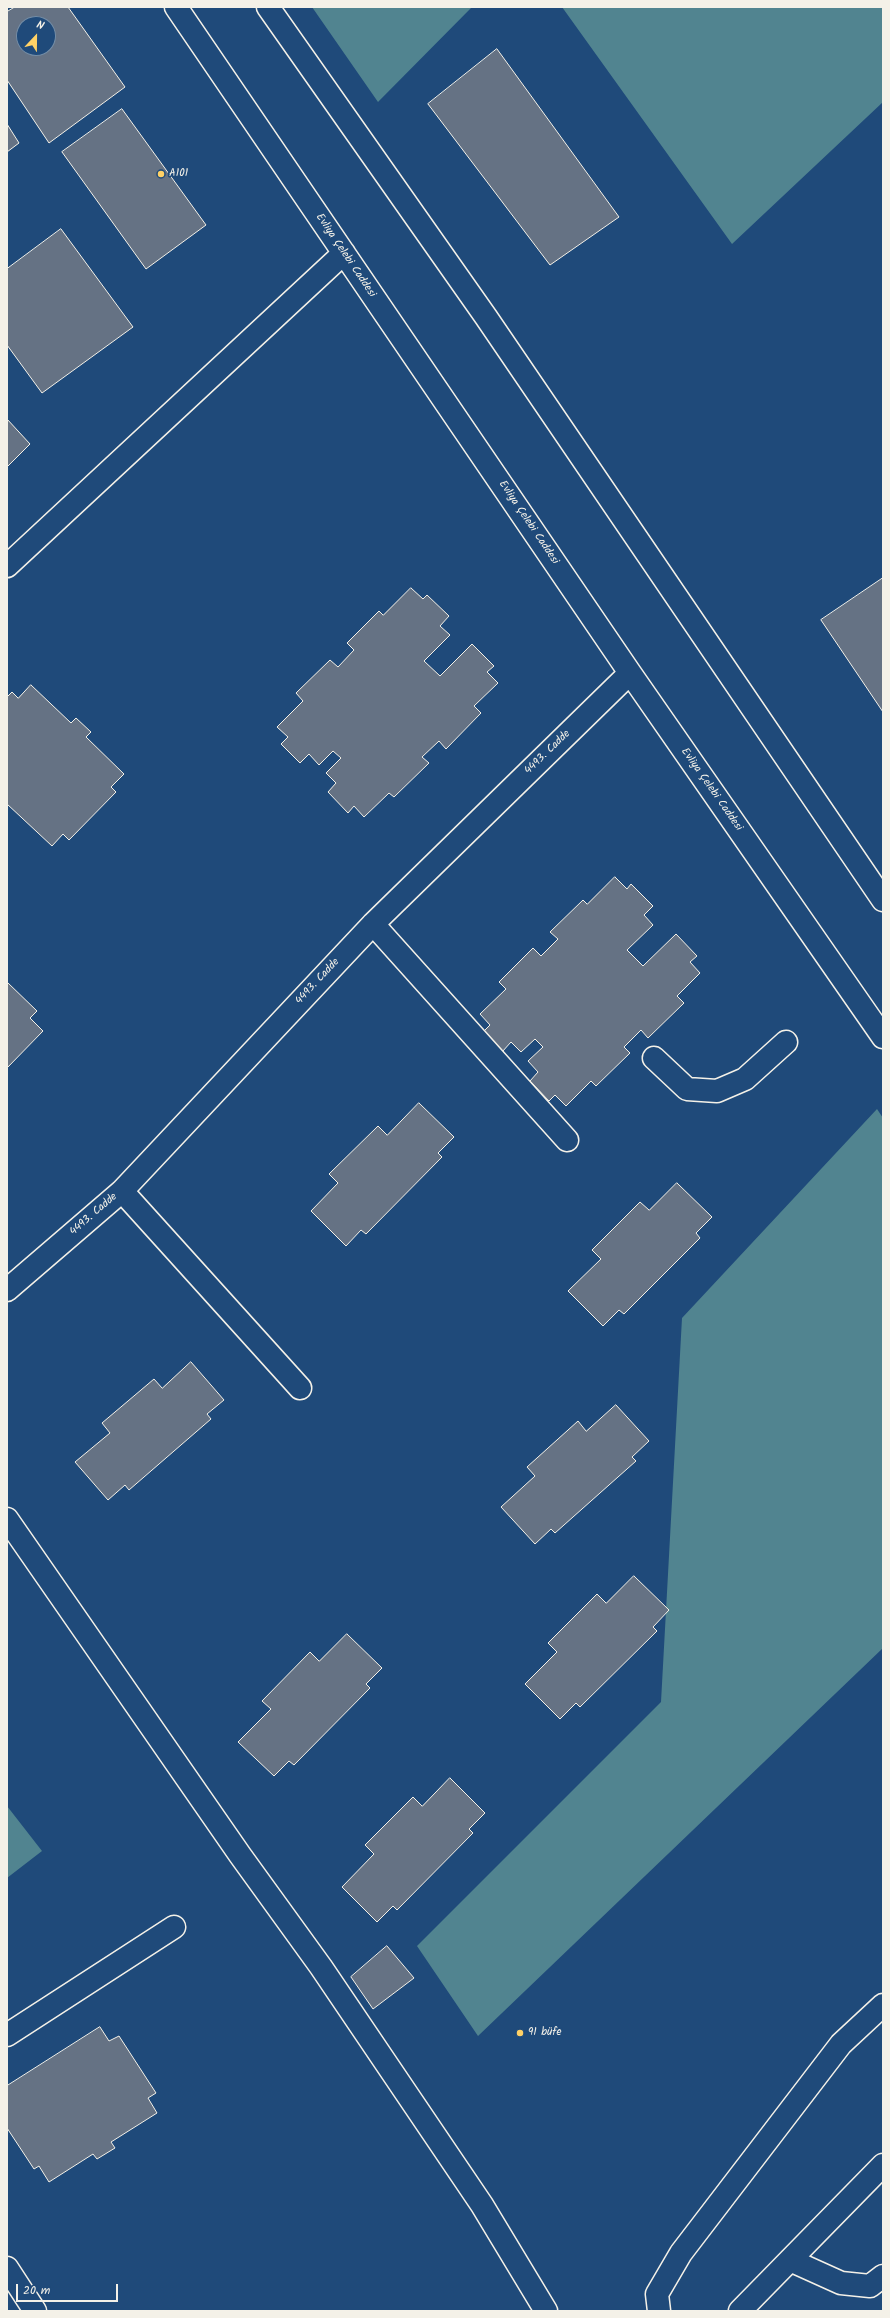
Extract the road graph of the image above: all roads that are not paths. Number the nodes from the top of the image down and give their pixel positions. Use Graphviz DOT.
graph roads {
  1 [pos="176,7"];
  2 [pos="268,7"];
  3 [pos="344,253"];
  4 [pos="7,566"];
  5 [pos="630,673"];
  6 [pos="883,900"];
  7 [pos="373,924"];
  8 [pos="883,1037"];
  9 [pos="786,1042"];
  10 [pos="654,1058"];
  11 [pos="566,1140"];
  12 [pos="122,1191"];
  13 [pos="7,1290"];
  14 [pos="300,1388"];
  15 [pos="7,1519"];
  16 [pos="174,1927"];
  17 [pos="883,2005"];
  18 [pos="7,2034"];
  19 [pos="883,2165"];
  20 [pos="790,2260"];
  21 [pos="7,2268"];
  22 [pos="883,2276"];
  23 [pos="35,2311"];
  24 [pos="546,2311"];
  25 [pos="658,2311"];
  26 [pos="740,2311"];
  1 -- 3 [label="street, Evliya Çelebi Caddesi"];
  2 -- 6 [label="street"];
  3 -- 4 [label="street"];
  3 -- 5 [label="street, Evliya Çelebi Caddesi"];
  5 -- 7 [label="street, 4493. Cadde"];
  5 -- 8 [label="street, Evliya Çelebi Caddesi"];
  7 -- 11 [label="street"];
  7 -- 12 [label="street, 4493. Cadde"];
  9 -- 10 [label="street"];
  12 -- 13 [label="street, 4493. Cadde"];
  12 -- 14 [label="street"];
  15 -- 24 [label="street"];
  16 -- 18 [label="street"];
  17 -- 25 [label="street"];
  19 -- 20 [label="street"];
  20 -- 22 [label="street"];
  20 -- 26 [label="street"];
  21 -- 23 [label="street"];
}
